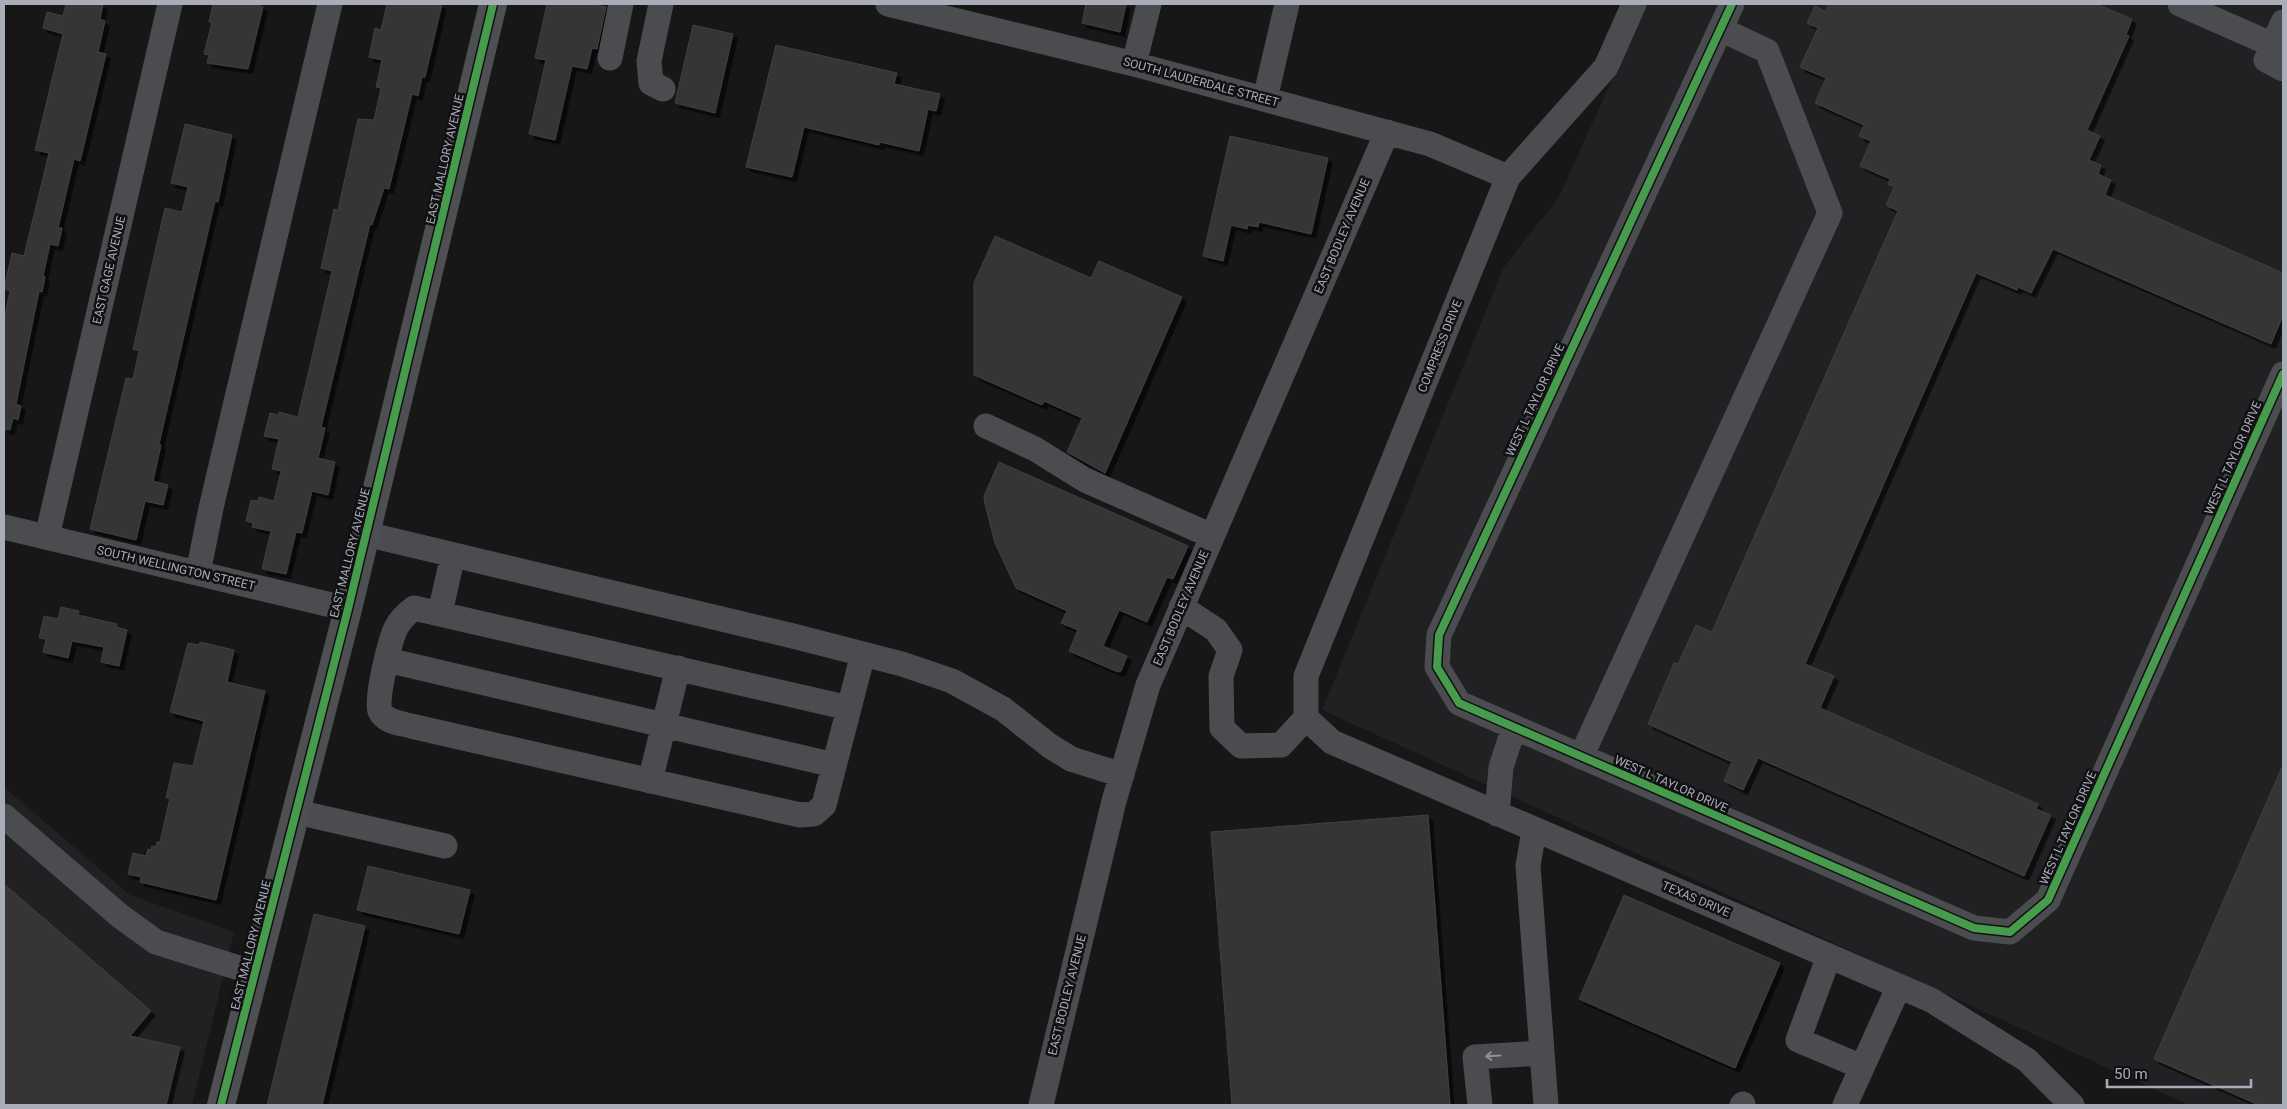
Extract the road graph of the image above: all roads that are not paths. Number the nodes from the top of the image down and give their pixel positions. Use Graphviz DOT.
graph roads {
  1 [pos="170,4"];
  2 [pos="330,4"];
  3 [pos="493,4"];
  4 [pos="621,4"];
  5 [pos="661,4"];
  6 [pos="888,4"];
  7 [pos="1149,4"];
  8 [pos="1287,4"];
  9 [pos="1634,4"];
  10 [pos="1732,4"];
  11 [pos="2180,4"];
  12 [pos="2283,22"];
  13 [pos="1720,29"];
  14 [pos="2273,45"];
  15 [pos="610,58"];
  16 [pos="1134,64"];
  17 [pos="2283,69"];
  18 [pos="663,89"];
  19 [pos="1265,99"];
  20 [pos="1387,132"];
  21 [pos="1508,177"];
  22 [pos="2283,374"];
  23 [pos="986,426"];
  24 [pos="4,527"];
  25 [pos="366,534"];
  26 [pos="1212,536"];
  27 [pos="47,537"];
  28 [pos="452,555"];
  29 [pos="198,573"];
  30 [pos="1181,607"];
  31 [pos="348,609"];
  32 [pos="440,612"];
  33 [pos="862,654"];
  34 [pos="387,660"];
  35 [pos="678,668"];
  36 [pos="849,708"];
  37 [pos="1306,718"];
  38 [pos="664,725"];
  39 [pos="1514,727"];
  40 [pos="1581,757"];
  41 [pos="834,765"];
  42 [pos="1122,775"];
  43 [pos="650,781"];
  44 [pos="297,812"];
  45 [pos="1497,814"];
  46 [pos="4,816"];
  47 [pos="1534,830"];
  48 [pos="445,846"];
  49 [pos="1829,956"];
  50 [pos="255,973"];
  51 [pos="1899,986"];
  52 [pos="1542,1053"];
  53 [pos="1862,1067"];
  54 [pos="221,1105"];
  55 [pos="1041,1105"];
  56 [pos="1480,1105"];
  57 [pos="1546,1105"];
  58 [pos="1845,1105"];
  59 [pos="2072,1105"];
  1 -- 27 [label="street, EAST GAGE AVENUE"];
  2 -- 29 [label="street"];
  3 -- 25 [label="main road, EAST MALLORY AVENUE"];
  4 -- 15 [label="street"];
  5 -- 18 [label="street"];
  6 -- 16 [label="street, SOUTH LAUDERDALE STREET"];
  7 -- 16 [label="street"];
  8 -- 19 [label="street"];
  9 -- 21 [label="street, COMPRESS DRIVE"];
  10 -- 13 [label="street, WEST L TAYLOR DRIVE"];
  11 -- 14 [label="street"];
  12 -- 14 [label="street"];
  13 -- 39 [label="street, WEST L TAYLOR DRIVE"];
  13 -- 40 [label="street"];
  14 -- 17 [label="street"];
  16 -- 19 [label="street, SOUTH LAUDERDALE STREET"];
  19 -- 20 [label="street, SOUTH LAUDERDALE STREET"];
  20 -- 21 [label="street, SOUTH LAUDERDALE STREET"];
  20 -- 26 [label="street, EAST BODLEY AVENUE"];
  21 -- 37 [label="street, COMPRESS DRIVE"];
  22 -- 40 [label="street, WEST L TAYLOR DRIVE"];
  23 -- 26 [label="street"];
  24 -- 27 [label="street, SOUTH WELLINGTON STREET"];
  25 -- 28 [label="street"];
  25 -- 31 [label="main road, EAST MALLORY AVENUE"];
  26 -- 30 [label="street, EAST BODLEY AVENUE"];
  27 -- 29 [label="street, SOUTH WELLINGTON STREET"];
  28 -- 32 [label="street"];
  28 -- 33 [label="street"];
  29 -- 31 [label="street, SOUTH WELLINGTON STREET"];
  30 -- 37 [label="street"];
  30 -- 42 [label="street, EAST BODLEY AVENUE"];
  31 -- 44 [label="main road, EAST MALLORY AVENUE"];
  32 -- 34 [label="street"];
  32 -- 35 [label="street"];
  33 -- 36 [label="street"];
  33 -- 42 [label="street"];
  34 -- 38 [label="street"];
  34 -- 43 [label="street"];
  35 -- 36 [label="street"];
  35 -- 38 [label="street"];
  36 -- 41 [label="street"];
  37 -- 45 [label="street, TEXAS DRIVE"];
  38 -- 41 [label="street"];
  38 -- 43 [label="street"];
  39 -- 40 [label="street, WEST L TAYLOR DRIVE"];
  39 -- 45 [label="street"];
  41 -- 43 [label="street"];
  42 -- 55 [label="street, EAST BODLEY AVENUE"];
  44 -- 48 [label="street"];
  44 -- 50 [label="main road, EAST MALLORY AVENUE"];
  45 -- 47 [label="street, TEXAS DRIVE"];
  46 -- 50 [label="street"];
  47 -- 49 [label="street, TEXAS DRIVE"];
  47 -- 52 [label="street"];
  49 -- 51 [label="street, TEXAS DRIVE"];
  49 -- 53 [label="street"];
  50 -- 54 [label="main road, EAST MALLORY AVENUE"];
  51 -- 53 [label="street"];
  51 -- 59 [label="street, TEXAS DRIVE"];
  52 -- 56 [label="street, one-way"];
  52 -- 57 [label="street"];
  53 -- 58 [label="street"];
}
